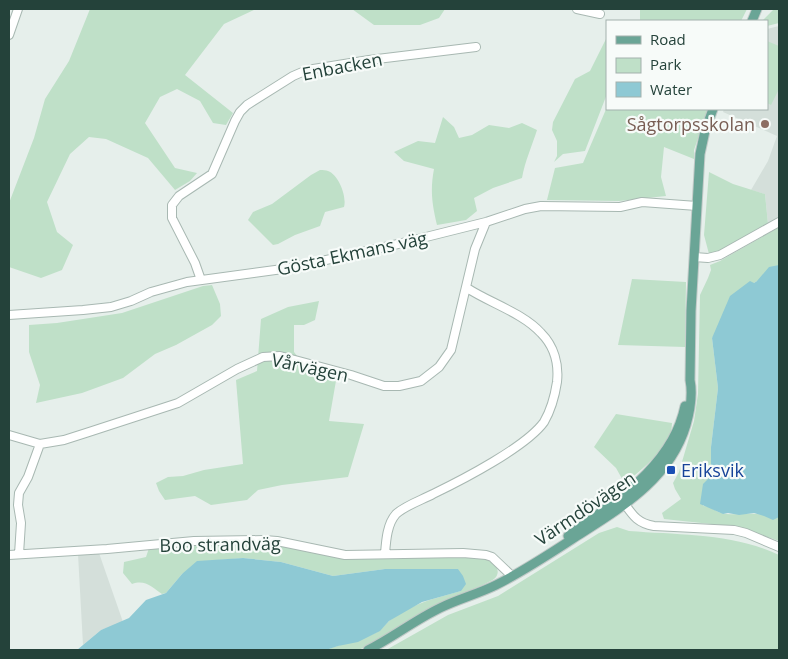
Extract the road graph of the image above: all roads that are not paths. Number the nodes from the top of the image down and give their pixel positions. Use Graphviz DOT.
graph roads {
  1 [pos="18,9"];
  2 [pos="577,9"];
  3 [pos="600,14"];
  4 [pos="9,35"];
  5 [pos="476,47"];
  6 [pos="713,110"];
  7 [pos="697,206"];
  8 [pos="486,222"];
  9 [pos="779,222"];
  10 [pos="694,257"];
  11 [pos="201,280"];
  12 [pos="467,288"];
  13 [pos="9,315"];
  14 [pos="9,435"];
  15 [pos="40,444"];
  16 [pos="622,500"];
  17 [pos="779,547"];
  18 [pos="20,554"];
  19 [pos="385,554"];
  20 [pos="9,555"];
  21 [pos="515,574"];
  22 [pos="368,650"];
  1 -- 4 [label="street"];
  2 -- 3 [label="street"];
  5 -- 11 [label="street, Enbacken"];
  6 -- 7 [label="main road, Värmdövägen"];
  7 -- 8 [label="street, Gösta Ekmans väg"];
  7 -- 10 [label="main road, Värmdövägen"];
  8 -- 11 [label="street, Gösta Ekmans väg"];
  8 -- 12 [label="street, Vårvägen"];
  9 -- 10 [label="street"];
  10 -- 16 [label="main road, Värmdövägen"];
  11 -- 13 [label="street, Gösta Ekmans väg"];
  12 -- 15 [label="street, Vårvägen"];
  12 -- 19 [label="street"];
  14 -- 15 [label="street, Vårvägen"];
  15 -- 18 [label="street"];
  16 -- 17 [label="street"];
  16 -- 21 [label="main road, Värmdövägen"];
  18 -- 19 [label="street, Boo strandväg"];
  18 -- 20 [label="street, Boo strandväg"];
  19 -- 21 [label="street, Boo strandväg"];
  21 -- 22 [label="main road, Värmdövägen"];
}
